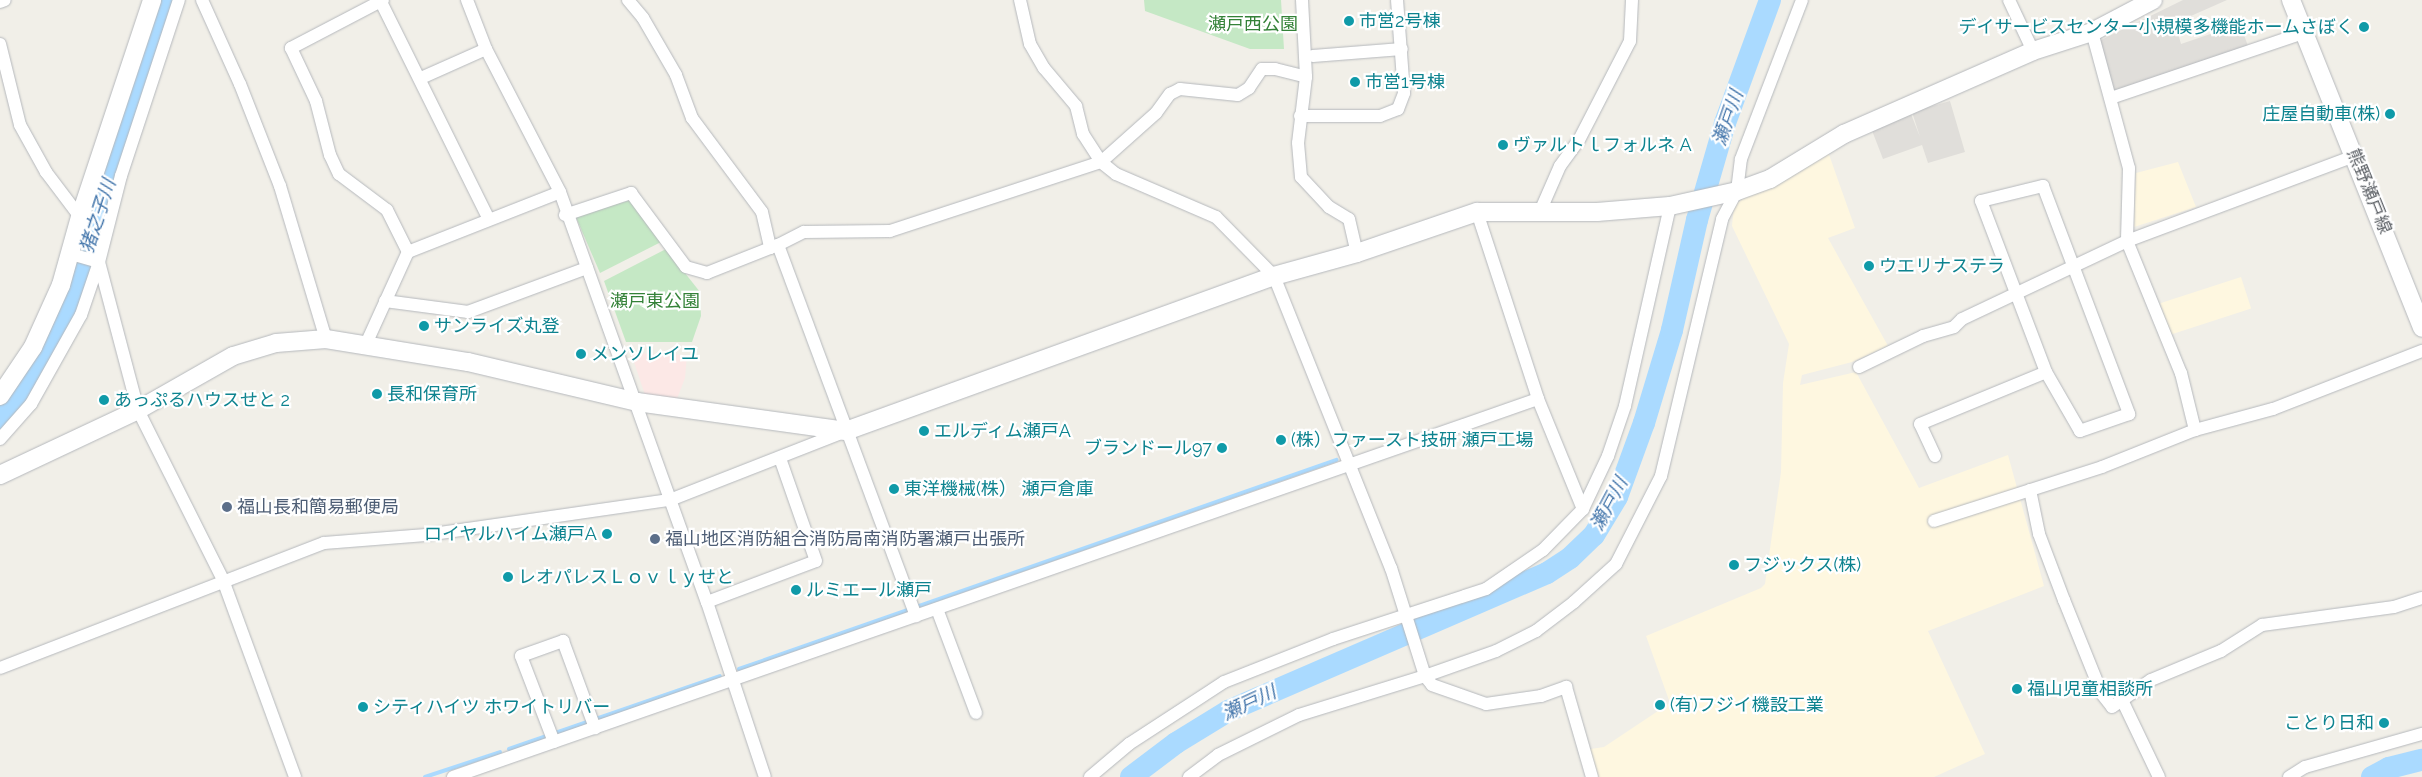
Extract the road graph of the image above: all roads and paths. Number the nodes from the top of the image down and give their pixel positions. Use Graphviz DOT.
graph roads {
  1 [pos="6,0"];
  2 [pos="152,0"];
  3 [pos="179,0"];
  4 [pos="202,0"];
  5 [pos="467,0"];
  6 [pos="628,0"];
  7 [pos="1020,0"];
  8 [pos="1302,0"];
  9 [pos="1397,0"];
  10 [pos="1632,0"];
  11 [pos="1802,0"];
  12 [pos="2009,0"];
  13 [pos="2153,0"];
  14 [pos="2291,0"];
  15 [pos="382,1"];
  16 [pos="0,2"];
  17 [pos="2092,32"];
  18 [pos="2303,33"];
  19 [pos="0,44"];
  20 [pos="1402,48"];
  21 [pos="486,49"];
  22 [pos="2033,51"];
  23 [pos="1313,56"];
  24 [pos="1306,77"];
  25 [pos="421,78"];
  26 [pos="2111,98"];
  27 [pos="1300,116"];
  28 [pos="2354,156"];
  29 [pos="1100,162"];
  30 [pos="560,192"];
  31 [pos="1732,192"];
  32 [pos="1673,205"];
  33 [pos="1477,212"];
  34 [pos="1539,214"];
  35 [pos="566,215"];
  36 [pos="80,217"];
  37 [pos="488,218"];
  38 [pos="2127,241"];
  39 [pos="774,247"];
  40 [pos="408,252"];
  41 [pos="1357,253"];
  42 [pos="74,255"];
  43 [pos="97,262"];
  44 [pos="2073,266"];
  45 [pos="587,268"];
  46 [pos="1274,276"];
  47 [pos="2016,296"];
  48 [pos="385,301"];
  49 [pos="2422,328"];
  50 [pos="326,339"];
  51 [pos="366,344"];
  52 [pos="2422,351"];
  53 [pos="1860,367"];
  54 [pos="2046,372"];
  55 [pos="0,396"];
  56 [pos="1538,399"];
  57 [pos="636,402"];
  58 [pos="138,410"];
  59 [pos="2195,430"];
  60 [pos="846,432"];
  61 [pos="0,438"];
  62 [pos="1935,456"];
  63 [pos="780,458"];
  64 [pos="1349,465"];
  65 [pos="0,476"];
  66 [pos="2030,490"];
  67 [pos="670,500"];
  68 [pos="1583,509"];
  69 [pos="1934,521"];
  70 [pos="223,580"];
  71 [pos="2422,598"];
  72 [pos="708,602"];
  73 [pos="937,609"];
  74 [pos="913,611"];
  75 [pos="1408,618"];
  76 [pos="0,668"];
  77 [pos="1424,675"];
  78 [pos="732,680"];
  79 [pos="2123,702"];
  80 [pos="976,714"];
  81 [pos="593,723"];
  82 [pos="2422,734"];
  83 [pos="552,737"];
  84 [pos="295,777"];
  85 [pos="453,777"];
  86 [pos="765,777"];
  87 [pos="1090,777"];
  88 [pos="1188,777"];
  89 [pos="1592,777"];
  90 [pos="2159,777"];
  91 [pos="2289,777"];
  1 -- 16 [label="street"];
  2 -- 36 [label="street"];
  3 -- 43 [label="street"];
  4 -- 50 [label="street"];
  5 -- 21 [label="street"];
  6 -- 39 [label="street"];
  7 -- 29 [label="street"];
  8 -- 24 [label="street"];
  9 -- 20 [label="street"];
  10 -- 34 [label="street"];
  11 -- 31 [label="street"];
  12 -- 22 [label="street"];
  13 -- 17 [label="street"];
  14 -- 18 [label="street, 熊野瀬戸線"];
  15 -- 25 [label="street"];
  15 -- 40 [label="street"];
  17 -- 22 [label="street"];
  17 -- 26 [label="street"];
  18 -- 26 [label="street"];
  18 -- 28 [label="street, 熊野瀬戸線"];
  19 -- 36 [label="street"];
  20 -- 23 [label="street"];
  20 -- 27 [label="street"];
  21 -- 25 [label="street"];
  21 -- 30 [label="street"];
  22 -- 31 [label="street"];
  24 -- 27 [label="street"];
  24 -- 29 [label="street"];
  25 -- 37 [label="street"];
  26 -- 38 [label="street"];
  27 -- 41 [label="street"];
  28 -- 38 [label="street"];
  28 -- 49 [label="street, 熊野瀬戸線"];
  29 -- 39 [label="street"];
  29 -- 46 [label="street"];
  30 -- 35 [label="street"];
  30 -- 37 [label="street"];
  31 -- 32 [label="street"];
  31 -- 77 [label="street"];
  32 -- 34 [label="street"];
  32 -- 68 [label="street"];
  33 -- 34 [label="street"];
  33 -- 41 [label="street"];
  33 -- 56 [label="street"];
  35 -- 39 [label="street"];
  35 -- 45 [label="street"];
  36 -- 42 [label="street"];
  37 -- 40 [label="street"];
  38 -- 44 [label="street"];
  38 -- 59 [label="street"];
  39 -- 60 [label="street"];
  40 -- 48 [label="street"];
  41 -- 46 [label="street"];
  42 -- 43 [label="street"];
  42 -- 55 [label="street"];
  43 -- 58 [label="street"];
  43 -- 61 [label="street"];
  44 -- 47 [label="street"];
  44 -- 47 [label="street"];
  44 -- 54 [label="street"];
  45 -- 48 [label="street"];
  45 -- 57 [label="street"];
  46 -- 60 [label="street"];
  46 -- 64 [label="street"];
  47 -- 53 [label="street"];
  47 -- 54 [label="street"];
  48 -- 51 [label="street"];
  50 -- 51 [label="street"];
  50 -- 58 [label="street"];
  51 -- 57 [label="street"];
  52 -- 59 [label="street"];
  54 -- 62 [label="street"];
  56 -- 64 [label="street"];
  56 -- 68 [label="street"];
  57 -- 60 [label="street"];
  57 -- 67 [label="street"];
  58 -- 65 [label="street"];
  58 -- 70 [label="street"];
  59 -- 66 [label="street"];
  60 -- 63 [label="street"];
  60 -- 74 [label="street"];
  63 -- 67 [label="street"];
  63 -- 72 [label="street"];
  64 -- 73 [label="street"];
  64 -- 75 [label="street"];
  66 -- 69 [label="street"];
  66 -- 79 [label="street"];
  67 -- 70 [label="street"];
  67 -- 72 [label="street"];
  68 -- 75 [label="street"];
  70 -- 76 [label="street"];
  70 -- 84 [label="street"];
  71 -- 79 [label="street"];
  72 -- 78 [label="street"];
  73 -- 74 [label="street"];
  73 -- 80 [label="street"];
  74 -- 78 [label="street"];
  75 -- 77 [label="street"];
  75 -- 87 [label="street"];
  77 -- 88 [label="street"];
  77 -- 89 [label="street"];
  78 -- 81 [label="street"];
  78 -- 86 [label="street"];
  79 -- 90 [label="street"];
  81 -- 83 [label="street"];
  81 -- 83 [label="street"];
  82 -- 91 [label="street"];
  83 -- 85 [label="street"];
}
